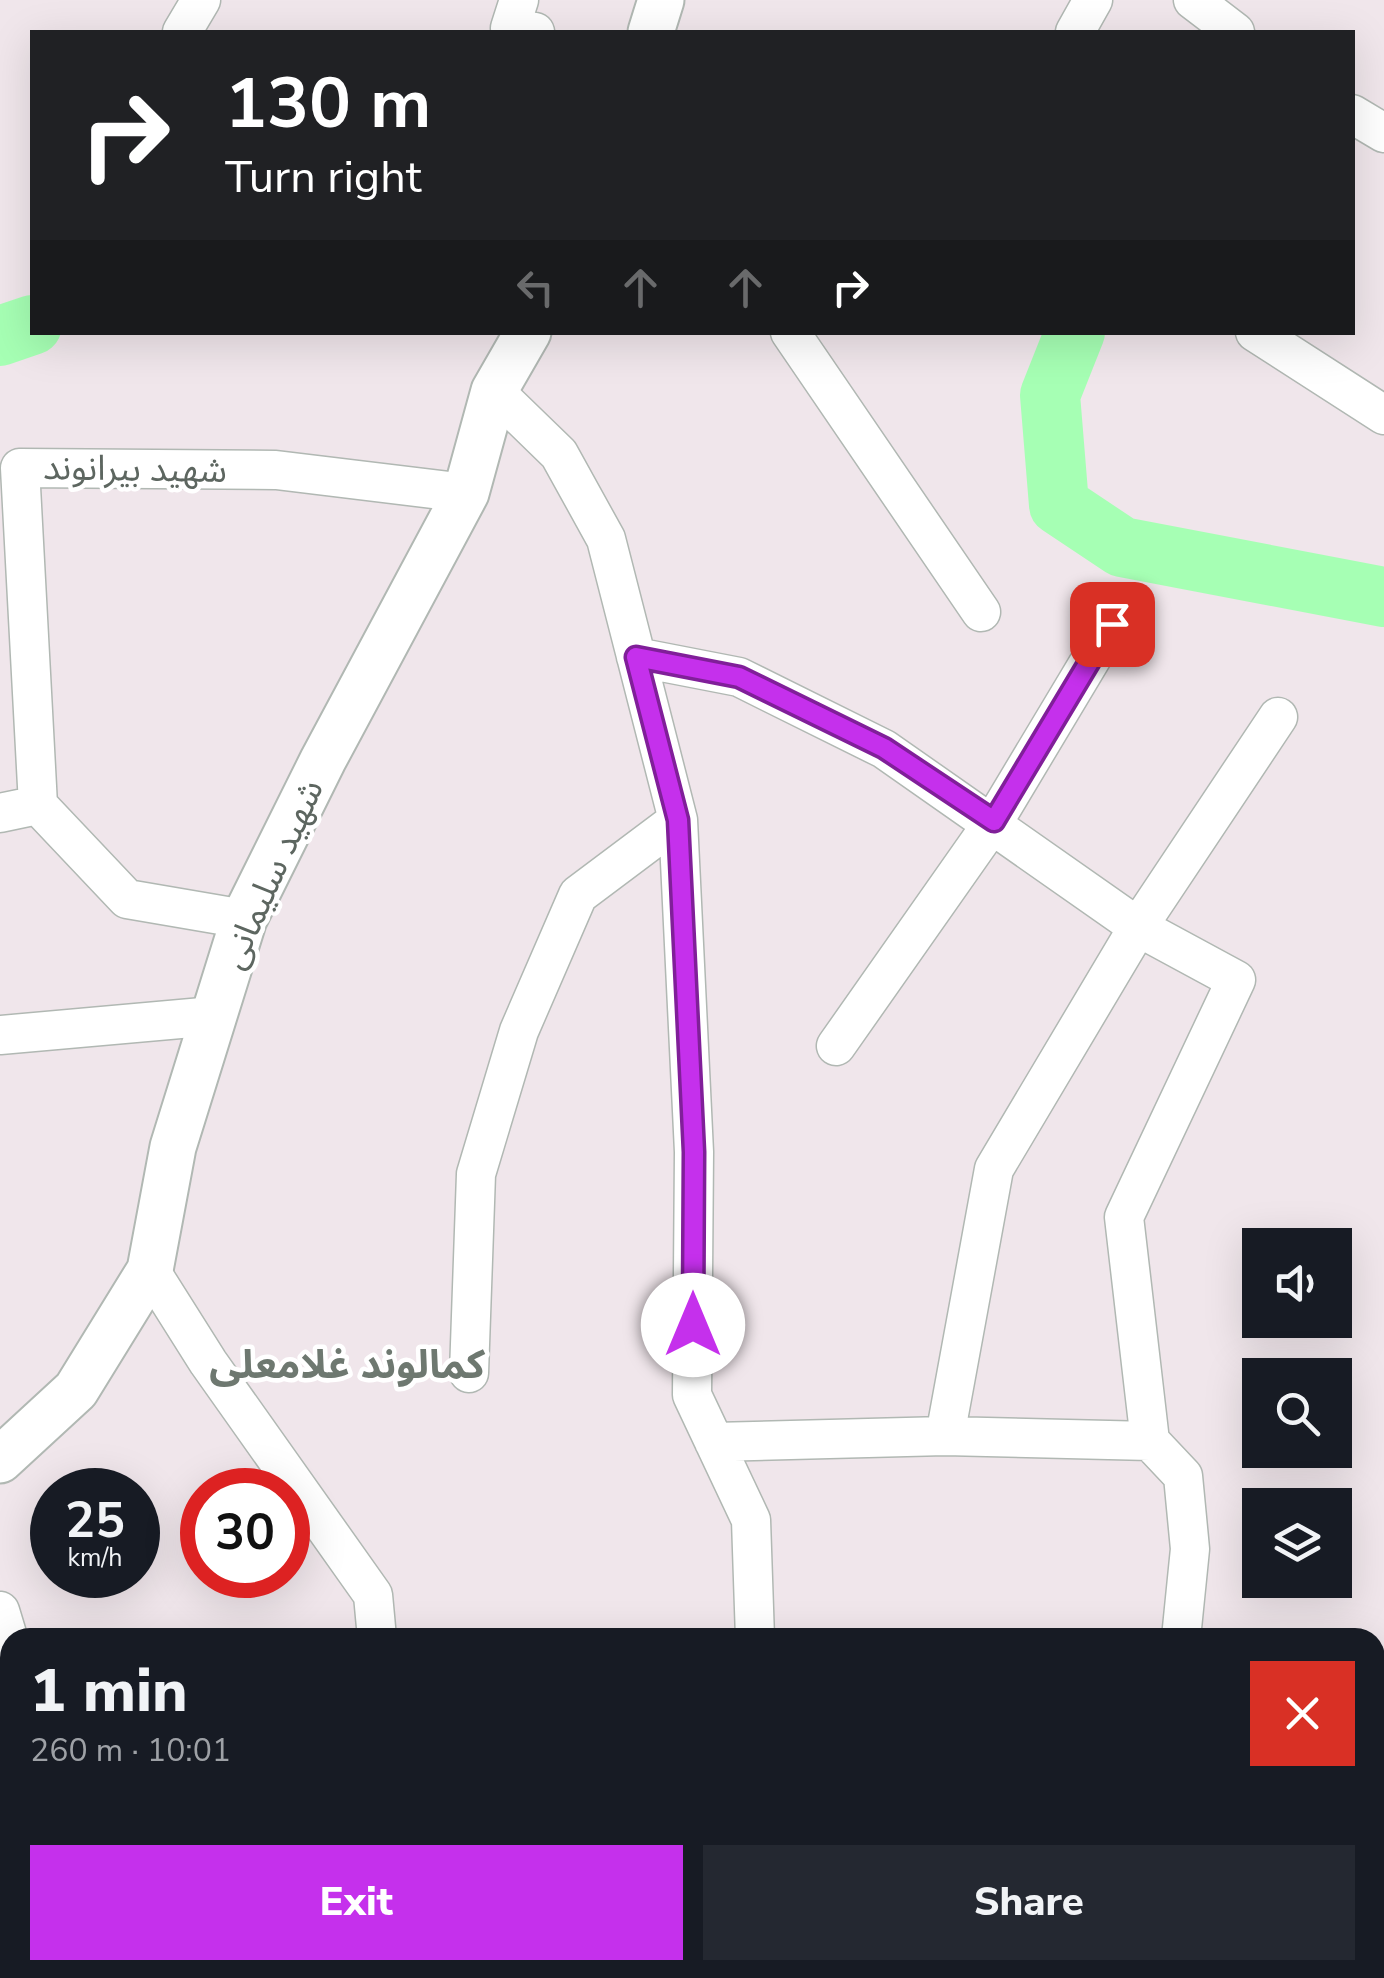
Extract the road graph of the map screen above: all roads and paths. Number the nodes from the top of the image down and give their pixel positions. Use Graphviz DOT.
graph roads {
  1 [pos="201,0"];
  2 [pos="519,0"];
  3 [pos="661,0"];
  4 [pos="1093,0"];
  5 [pos="1193,0"];
  6 [pos="183,30"];
  7 [pos="522,30"];
  8 [pos="652,30"];
  9 [pos="1076,30"];
  10 [pos="1232,30"];
  11 [pos="1355,116"];
  12 [pos="1384,133"];
  13 [pos="526,335"];
  14 [pos="792,335"];
  15 [pos="1266,335"];
  16 [pos="1298,344"];
  17 [pos="494,391"];
  18 [pos="1384,415"];
  19 [pos="466,493"];
  20 [pos="981,612"];
  21 [pos="1112,624"];
  22 [pos="636,657"];
  23 [pos="1278,717"];
  24 [pos="38,806"];
  25 [pos="0,813"];
  26 [pos="678,820"];
  27 [pos="994,821"];
  28 [pos="244,920"];
  29 [pos="1138,927"];
  30 [pos="214,1016"];
  31 [pos="0,1035"];
  32 [pos="836,1046"];
  33 [pos="150,1270"];
  34 [pos="469,1373"];
  35 [pos="944,1436"];
  36 [pos="1150,1440"];
  37 [pos="714,1442"];
  38 [pos="0,1460"];
  39 [pos="376,1628"];
  40 [pos="755,1628"];
  41 [pos="1182,1628"];
  1 -- 6 [label="street"];
  2 -- 7 [label="street"];
  3 -- 8 [label="street"];
  4 -- 9 [label="street"];
  5 -- 10 [label="street"];
  11 -- 12 [label="street"];
  13 -- 17 [label="street, شهید سلیمانی"];
  14 -- 20 [label="street"];
  15 -- 16 [label="street"];
  16 -- 18 [label="street"];
  17 -- 19 [label="street, شهید سلیمانی"];
  17 -- 22 [label="street"];
  19 -- 24 [label="street, شهید بیرانوند"];
  19 -- 28 [label="street, شهید سلیمانی"];
  21 -- 27 [label="street"];
  22 -- 26 [label="street"];
  22 -- 27 [label="street"];
  23 -- 29 [label="street"];
  24 -- 25 [label="street"];
  24 -- 28 [label="street"];
  26 -- 34 [label="street"];
  26 -- 37 [label="street"];
  27 -- 29 [label="street"];
  27 -- 32 [label="street"];
  28 -- 30 [label="street, شهید سلیمانی"];
  29 -- 35 [label="street"];
  29 -- 36 [label="street"];
  30 -- 31 [label="street"];
  30 -- 33 [label="street, شهید سلیمانی"];
  33 -- 38 [label="street, شهید سلیمانی"];
  33 -- 39 [label="street"];
  35 -- 36 [label="street"];
  35 -- 37 [label="street"];
  36 -- 41 [label="street"];
  37 -- 40 [label="street"];
}
